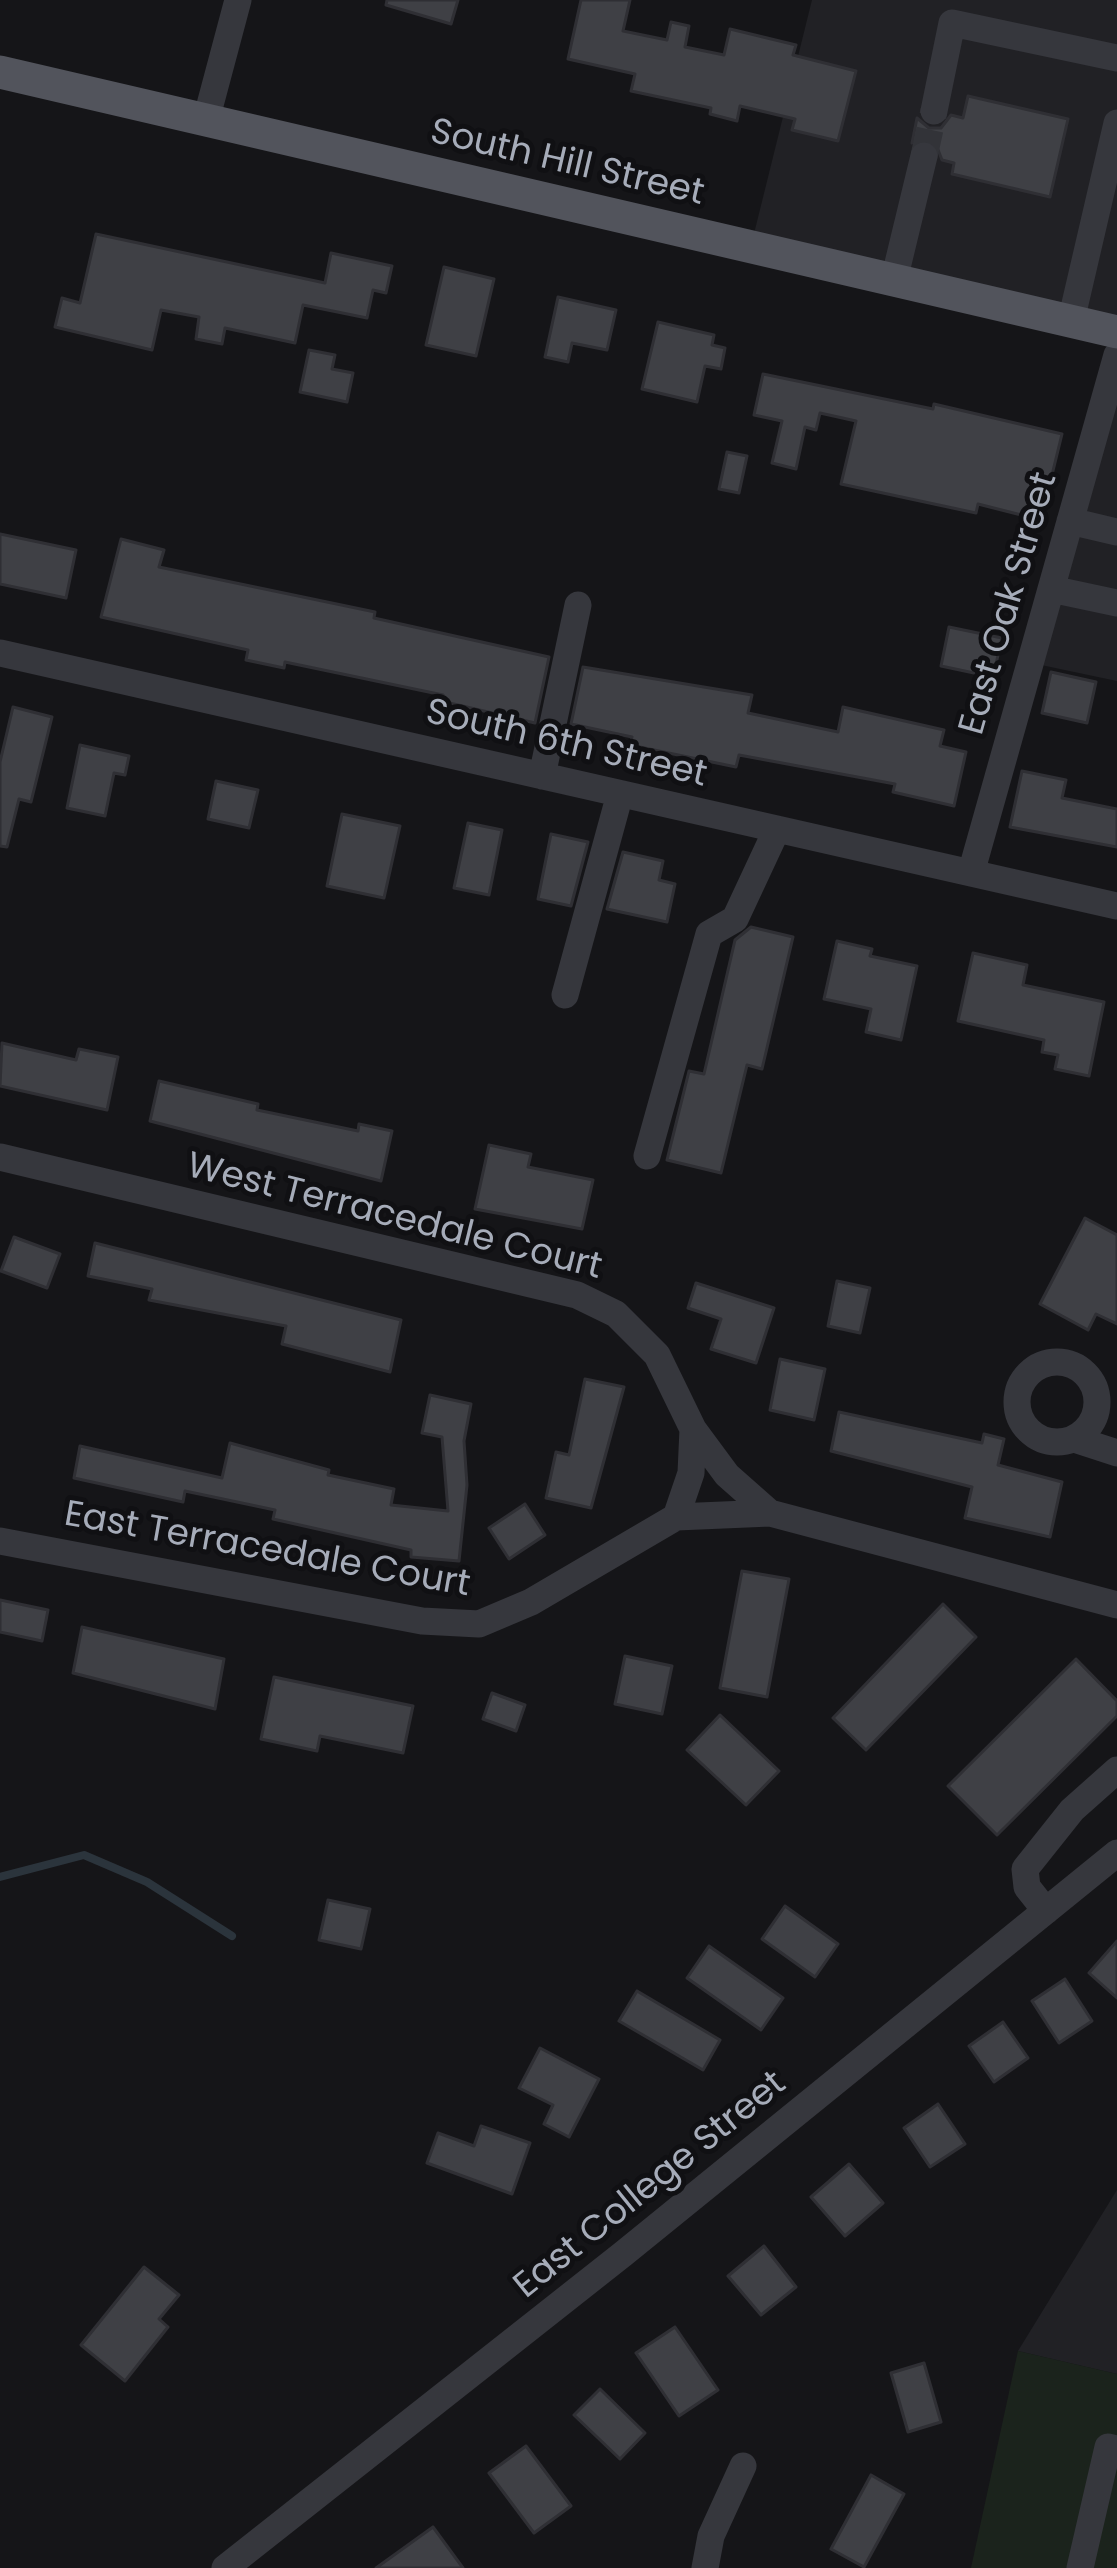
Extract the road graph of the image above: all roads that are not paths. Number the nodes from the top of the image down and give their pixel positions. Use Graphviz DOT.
graph roads {
  1 [pos="238,0"];
  2 [pos="955,11"];
  3 [pos="1117,58"];
  4 [pos="0,72"];
  5 [pos="934,111"];
  6 [pos="206,120"];
  7 [pos="1117,123"];
  8 [pos="923,156"];
  9 [pos="894,280"];
  10 [pos="1071,321"];
  11 [pos="1117,332"];
  12 [pos="1117,355"];
  13 [pos="1070,521"];
  14 [pos="1117,532"];
  15 [pos="1051,590"];
  16 [pos="1117,603"];
  17 [pos="578,605"];
  18 [pos="0,653"];
  19 [pos="542,776"];
  20 [pos="620,794"];
  21 [pos="777,829"];
  22 [pos="971,873"];
  23 [pos="1117,907"];
  24 [pos="565,995"];
  25 [pos="647,1156"];
  26 [pos="0,1157"];
  27 [pos="693,1429"];
  28 [pos="1074,1439"];
  29 [pos="1117,1453"];
  30 [pos="770,1513"];
  31 [pos="676,1517"];
  32 [pos="0,1541"];
  33 [pos="1117,1605"];
  34 [pos="1117,1770"];
  35 [pos="1117,1853"];
  36 [pos="1046,1911"];
  37 [pos="1117,2449"];
  38 [pos="743,2466"];
  39 [pos="225,2568"];
  40 [pos="704,2568"];
  41 [pos="1080,2568"];
  1 -- 6 [label="street"];
  2 -- 3 [label="street"];
  2 -- 5 [label="street"];
  4 -- 6 [label="main road, South Hill Street"];
  6 -- 9 [label="main road, South Hill Street"];
  7 -- 10 [label="street"];
  8 -- 9 [label="street"];
  9 -- 10 [label="main road, South Hill Street"];
  10 -- 11 [label="main road, South Hill Street"];
  12 -- 13 [label="street, East Oak Street"];
  13 -- 14 [label="street"];
  13 -- 15 [label="street, East Oak Street"];
  15 -- 16 [label="street"];
  15 -- 22 [label="street, East Oak Street"];
  17 -- 19 [label="street"];
  18 -- 19 [label="street, South 6th Street"];
  19 -- 20 [label="street, South 6th Street"];
  20 -- 21 [label="street, South 6th Street"];
  20 -- 24 [label="street"];
  21 -- 22 [label="street, South 6th Street"];
  21 -- 25 [label="street"];
  22 -- 23 [label="street, South 6th Street"];
  26 -- 27 [label="street, West Terracedale Court"];
  27 -- 30 [label="street, West Terracedale Court"];
  27 -- 31 [label="street"];
  28 -- 29 [label="street"];
  30 -- 31 [label="street"];
  30 -- 33 [label="street"];
  31 -- 32 [label="street, East Terracedale Court"];
  34 -- 36 [label="street"];
  35 -- 36 [label="street, East College Street"];
  36 -- 39 [label="street, East College Street"];
  37 -- 41 [label="street"];
  38 -- 40 [label="street"];
}
